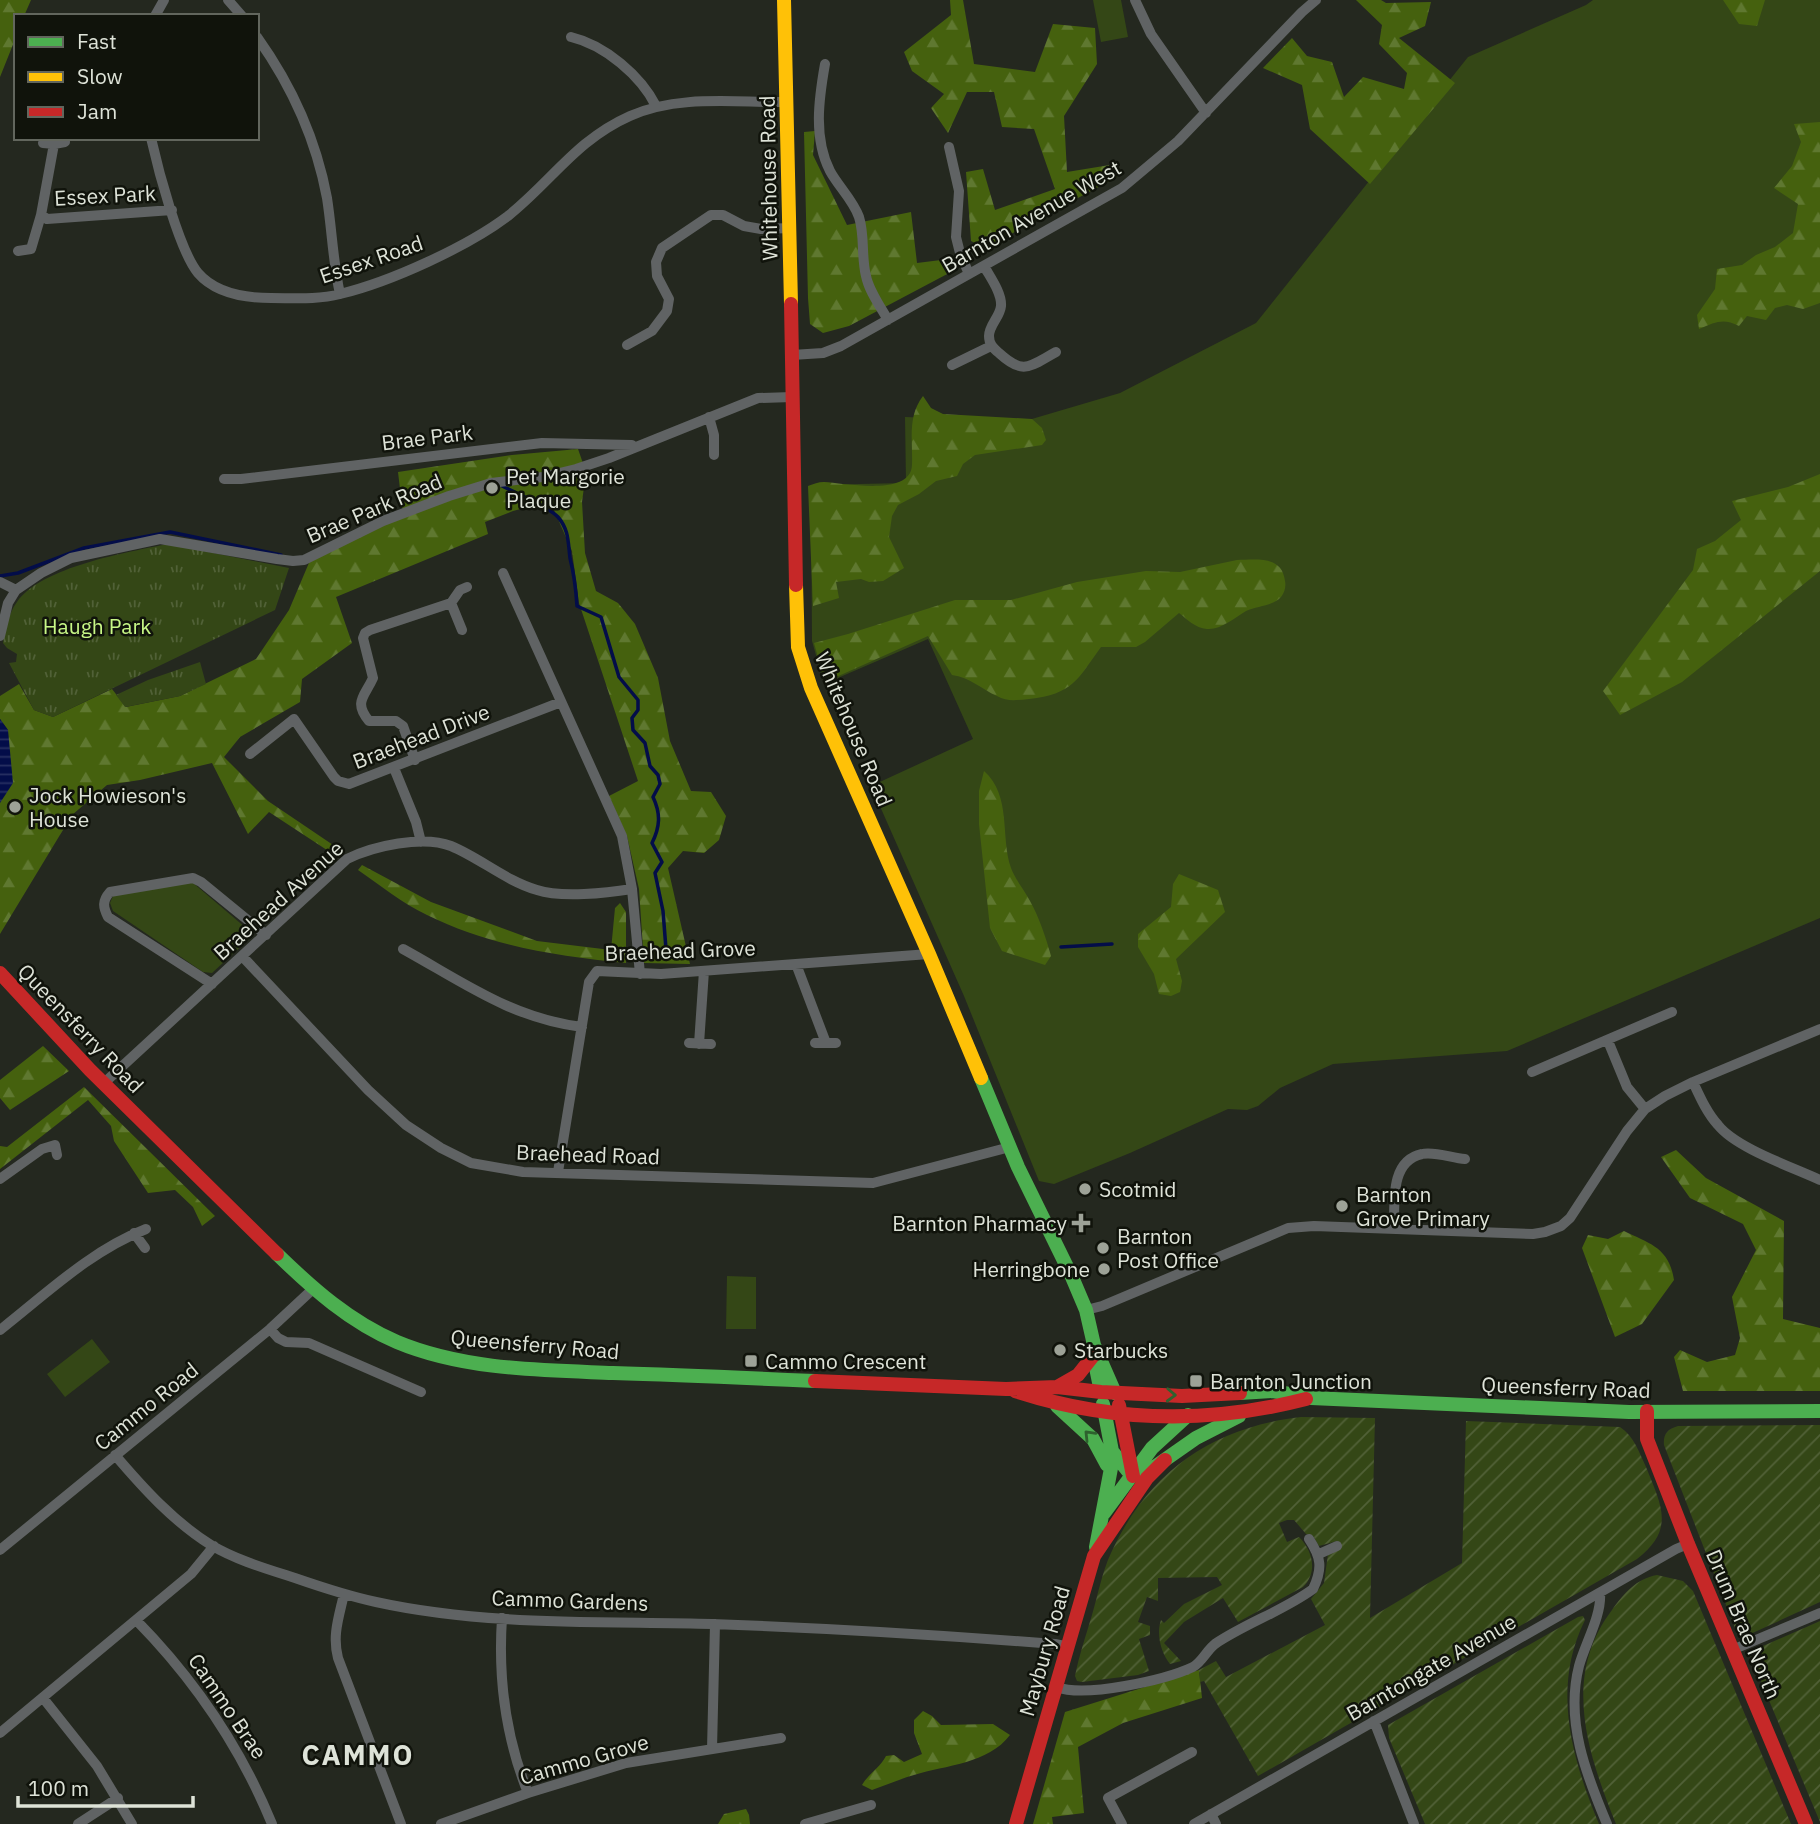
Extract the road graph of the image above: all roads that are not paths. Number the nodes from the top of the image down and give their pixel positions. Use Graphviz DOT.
graph roads {
  1 [pos="229,0"];
  2 [pos="784,0"];
  3 [pos="1135,0"];
  4 [pos="1316,0"];
  5 [pos="240,14"];
  6 [pos="571,37"];
  7 [pos="259,40"];
  8 [pos="825,64"];
  9 [pos="788,102"];
  10 [pos="656,106"];
  11 [pos="1206,113"];
  12 [pos="151,140"];
  13 [pos="54,143"];
  14 [pos="948,153"];
  15 [pos="172,210"];
  16 [pos="41,215"];
  17 [pos="790,228"];
  18 [pos="18,251"];
  19 [pos="984,266"];
  20 [pos="969,274"];
  21 [pos="340,294"];
  22 [pos="888,320"];
  23 [pos="627,345"];
  24 [pos="991,346"];
  25 [pos="1056,352"];
  26 [pos="792,355"];
  27 [pos="952,365"];
  28 [pos="792,397"];
  29 [pos="709,417"];
  30 [pos="636,445"];
  31 [pos="714,455"];
  32 [pos="224,478"];
  33 [pos="503,573"];
  34 [pos="0,582"];
  35 [pos="467,587"];
  36 [pos="16,590"];
  37 [pos="451,603"];
  38 [pos="462,630"];
  39 [pos="0,636"];
  40 [pos="561,702"];
  41 [pos="250,754"];
  42 [pos="415,760"];
  43 [pos="394,768"];
  44 [pos="421,842"];
  45 [pos="632,889"];
  46 [pos="266,935"];
  47 [pos="929,954"];
  48 [pos="407,955"];
  49 [pos="242,956"];
  50 [pos="796,964"];
  51 [pos="704,971"];
  52 [pos="0,974"];
  53 [pos="640,974"];
  54 [pos="212,984"];
  55 [pos="1672,1012"];
  56 [pos="582,1027"];
  57 [pos="1820,1029"];
  58 [pos="1608,1041"];
  59 [pos="826,1043"];
  60 [pos="711,1044"];
  61 [pos="1532,1072"];
  62 [pos="1693,1082"];
  63 [pos="103,1084"];
  64 [pos="1645,1109"];
  65 [pos="1010,1147"];
  66 [pos="57,1155"];
  67 [pos="1465,1160"];
  68 [pos="558,1172"];
  69 [pos="0,1179"];
  70 [pos="1820,1180"];
  71 [pos="145,1229"];
  72 [pos="1394,1229"];
  73 [pos="134,1233"];
  74 [pos="145,1248"];
  75 [pos="313,1289"];
  76 [pos="1086,1310"];
  77 [pos="270,1329"];
  78 [pos="0,1330"];
  79 [pos="1093,1350"];
  80 [pos="1057,1387"];
  81 [pos="1006,1389"];
  82 [pos="421,1392"];
  83 [pos="1108,1393"];
  84 [pos="1227,1393"];
  85 [pos="1311,1398"];
  86 [pos="1049,1402"];
  87 [pos="1615,1410"];
  88 [pos="1647,1411"];
  89 [pos="1820,1411"];
  90 [pos="1252,1412"];
  91 [pos="1105,1413"];
  92 [pos="1121,1414"];
  93 [pos="1188,1415"];
  94 [pos="1647,1439"];
  95 [pos="1112,1451"];
  96 [pos="115,1455"];
  97 [pos="1165,1460"];
  98 [pos="1132,1473"];
  99 [pos="1109,1482"];
  100 [pos="1132,1499"];
  101 [pos="1104,1513"];
  102 [pos="1309,1539"];
  103 [pos="1688,1544"];
  104 [pos="214,1546"];
  105 [pos="1338,1546"];
  106 [pos="0,1550"];
  107 [pos="1319,1554"];
  108 [pos="1094,1556"];
  109 [pos="1600,1593"];
  110 [pos="344,1594"];
  111 [pos="1820,1612"];
  112 [pos="502,1618"];
  113 [pos="136,1620"];
  114 [pos="715,1624"];
  115 [pos="1069,1647"];
  116 [pos="1732,1650"];
  117 [pos="1057,1687"];
  118 [pos="43,1698"];
  119 [pos="1374,1721"];
  120 [pos="0,1733"];
  121 [pos="781,1738"];
  122 [pos="712,1749"];
  123 [pos="1192,1752"];
  124 [pos="528,1793"];
  125 [pos="118,1798"];
  126 [pos="871,1805"];
  127 [pos="1213,1819"];
  128 [pos="78,1824"];
  129 [pos="132,1824"];
  130 [pos="272,1824"];
  131 [pos="401,1824"];
  132 [pos="441,1824"];
  133 [pos="804,1824"];
  134 [pos="1016,1824"];
  135 [pos="1122,1824"];
  136 [pos="1194,1824"];
  137 [pos="1414,1824"];
  138 [pos="1607,1824"];
  139 [pos="1806,1824"];
  1 -- 5 [label="street"];
  2 -- 9 [label="main road, Whitehouse Road"];
  3 -- 11 [label="street"];
  4 -- 11 [label="street, Barnton Avenue West"];
  6 -- 10 [label="street"];
  7 -- 21 [label="street"];
  8 -- 22 [label="street"];
  9 -- 10 [label="street, Essex Road"];
  9 -- 17 [label="main road, Whitehouse Road"];
  10 -- 21 [label="street, Essex Road"];
  11 -- 19 [label="street, Barnton Avenue West"];
  12 -- 15 [label="street, Essex Road"];
  13 -- 16 [label="street, Essex Park"];
  14 -- 20 [label="street"];
  15 -- 16 [label="street, Essex Park"];
  15 -- 21 [label="street, Essex Road"];
  16 -- 18 [label="street, Essex Park"];
  17 -- 23 [label="street"];
  17 -- 26 [label="main road, Whitehouse Road"];
  19 -- 20 [label="street, Barnton Avenue West"];
  19 -- 24 [label="street"];
  20 -- 22 [label="street, Barnton Avenue West"];
  22 -- 26 [label="street, Barnton Avenue West"];
  24 -- 25 [label="street"];
  24 -- 27 [label="street"];
  26 -- 28 [label="main road, Whitehouse Road"];
  28 -- 29 [label="street, Brae Park Road"];
  28 -- 47 [label="main road, Whitehouse Road"];
  29 -- 30 [label="street, Brae Park Road"];
  29 -- 31 [label="street"];
  30 -- 32 [label="street, Brae Park"];
  30 -- 36 [label="street, Brae Park Road"];
  33 -- 40 [label="street"];
  34 -- 36 [label="street"];
  35 -- 37 [label="street"];
  36 -- 39 [label="street"];
  37 -- 38 [label="street"];
  37 -- 42 [label="street"];
  40 -- 42 [label="street, Braehead Drive"];
  40 -- 45 [label="street"];
  41 -- 43 [label="street, Braehead Drive"];
  42 -- 43 [label="street, Braehead Drive"];
  43 -- 44 [label="street"];
  44 -- 45 [label="street, Braehead Avenue"];
  44 -- 46 [label="street, Braehead Avenue"];
  45 -- 53 [label="street"];
  46 -- 49 [label="street, Braehead Avenue"];
  46 -- 54 [label="street"];
  47 -- 50 [label="street, Braehead Grove"];
  47 -- 65 [label="main road, Whitehouse Road"];
  48 -- 56 [label="street"];
  49 -- 54 [label="street, Braehead Avenue"];
  49 -- 68 [label="street, Braehead Road"];
  50 -- 51 [label="street, Braehead Grove"];
  50 -- 59 [label="street"];
  51 -- 53 [label="street, Braehead Grove"];
  51 -- 60 [label="street"];
  52 -- 63 [label="main road, Queensferry Road"];
  53 -- 56 [label="street, Braehead Grove"];
  54 -- 63 [label="street, Braehead Avenue"];
  55 -- 58 [label="street"];
  56 -- 68 [label="street, Braehead Grove"];
  57 -- 62 [label="street"];
  58 -- 61 [label="street"];
  58 -- 64 [label="street"];
  62 -- 64 [label="street"];
  62 -- 70 [label="street"];
  63 -- 75 [label="main road, Queensferry Road"];
  64 -- 72 [label="street"];
  65 -- 68 [label="street, Braehead Road"];
  65 -- 76 [label="main road, Whitehouse Road"];
  66 -- 69 [label="street"];
  67 -- 72 [label="street"];
  71 -- 73 [label="street"];
  72 -- 76 [label="street"];
  73 -- 74 [label="street"];
  73 -- 78 [label="street"];
  75 -- 77 [label="street, Cammo Road"];
  75 -- 81 [label="main road, Queensferry Road"];
  76 -- 79 [label="main road, Whitehouse Road"];
  77 -- 82 [label="street"];
  77 -- 96 [label="street, Cammo Road"];
  79 -- 80 [label="main road"];
  79 -- 83 [label="main road, Whitehouse Road"];
  80 -- 81 [label="main road, Queensferry Road"];
  80 -- 83 [label="main road, Queensferry Road"];
  81 -- 86 [label="main road, Queensferry Road"];
  83 -- 84 [label="main road, Queensferry Road, one-way"];
  83 -- 91 [label="main road"];
  83 -- 92 [label="main road"];
  84 -- 85 [label="main road, Queensferry Road"];
  84 -- 93 [label="main road"];
  85 -- 87 [label="main road, Queensferry Road"];
  85 -- 90 [label="main road, Queensferry Road"];
  86 -- 91 [label="main road, Queensferry Road"];
  99 -- 86 [label="main road, one-way"];
  87 -- 88 [label="main road, Queensferry Road"];
  87 -- 94 [label="main road, Drum Brae North"];
  88 -- 89 [label="main road, Queensferry Road"];
  88 -- 94 [label="main road, Drum Brae North"];
  90 -- 93 [label="main road, Queensferry Road"];
  90 -- 97 [label="main road"];
  91 -- 92 [label="main road, Queensferry Road"];
  91 -- 95 [label="main road"];
  92 -- 93 [label="main road, Queensferry Road"];
  92 -- 98 [label="main road"];
  93 -- 98 [label="main road"];
  94 -- 103 [label="main road, Drum Brae North"];
  95 -- 98 [label="main road"];
  95 -- 99 [label="main road"];
  96 -- 104 [label="street, Cammo Gardens"];
  96 -- 106 [label="street, Cammo Road"];
  97 -- 98 [label="main road"];
  97 -- 100 [label="main road, Maybury Road"];
  98 -- 100 [label="main road"];
  98 -- 101 [label="main road"];
  99 -- 101 [label="main road"];
  100 -- 108 [label="main road, Maybury Road"];
  101 -- 108 [label="main road"];
  102 -- 107 [label="street"];
  103 -- 109 [label="street, Barntongate Avenue"];
  103 -- 116 [label="main road, Drum Brae North"];
  104 -- 110 [label="street, Cammo Gardens"];
  104 -- 113 [label="street"];
  105 -- 107 [label="street"];
  107 -- 117 [label="street"];
  108 -- 115 [label="main road, Maybury Road"];
  109 -- 119 [label="street, Barntongate Avenue"];
  109 -- 138 [label="street"];
  110 -- 112 [label="street, Cammo Gardens"];
  110 -- 131 [label="street"];
  111 -- 116 [label="street"];
  112 -- 114 [label="street, Cammo Gardens"];
  112 -- 124 [label="street"];
  113 -- 118 [label="street"];
  113 -- 130 [label="street, Cammo Brae"];
  114 -- 115 [label="street, Cammo Gardens"];
  114 -- 122 [label="street"];
  115 -- 117 [label="main road, Maybury Road"];
  116 -- 139 [label="main road, Drum Brae North"];
  117 -- 134 [label="main road, Maybury Road"];
  118 -- 120 [label="street"];
  118 -- 125 [label="street"];
  119 -- 127 [label="street, Barntongate Avenue"];
  119 -- 137 [label="street"];
  121 -- 122 [label="street, Cammo Grove"];
  122 -- 124 [label="street, Cammo Grove"];
  123 -- 135 [label="street"];
  124 -- 132 [label="street, Cammo Grove"];
  125 -- 128 [label="street"];
  125 -- 129 [label="street"];
  126 -- 133 [label="street"];
  127 -- 136 [label="street, Barntongate Avenue"];
}
